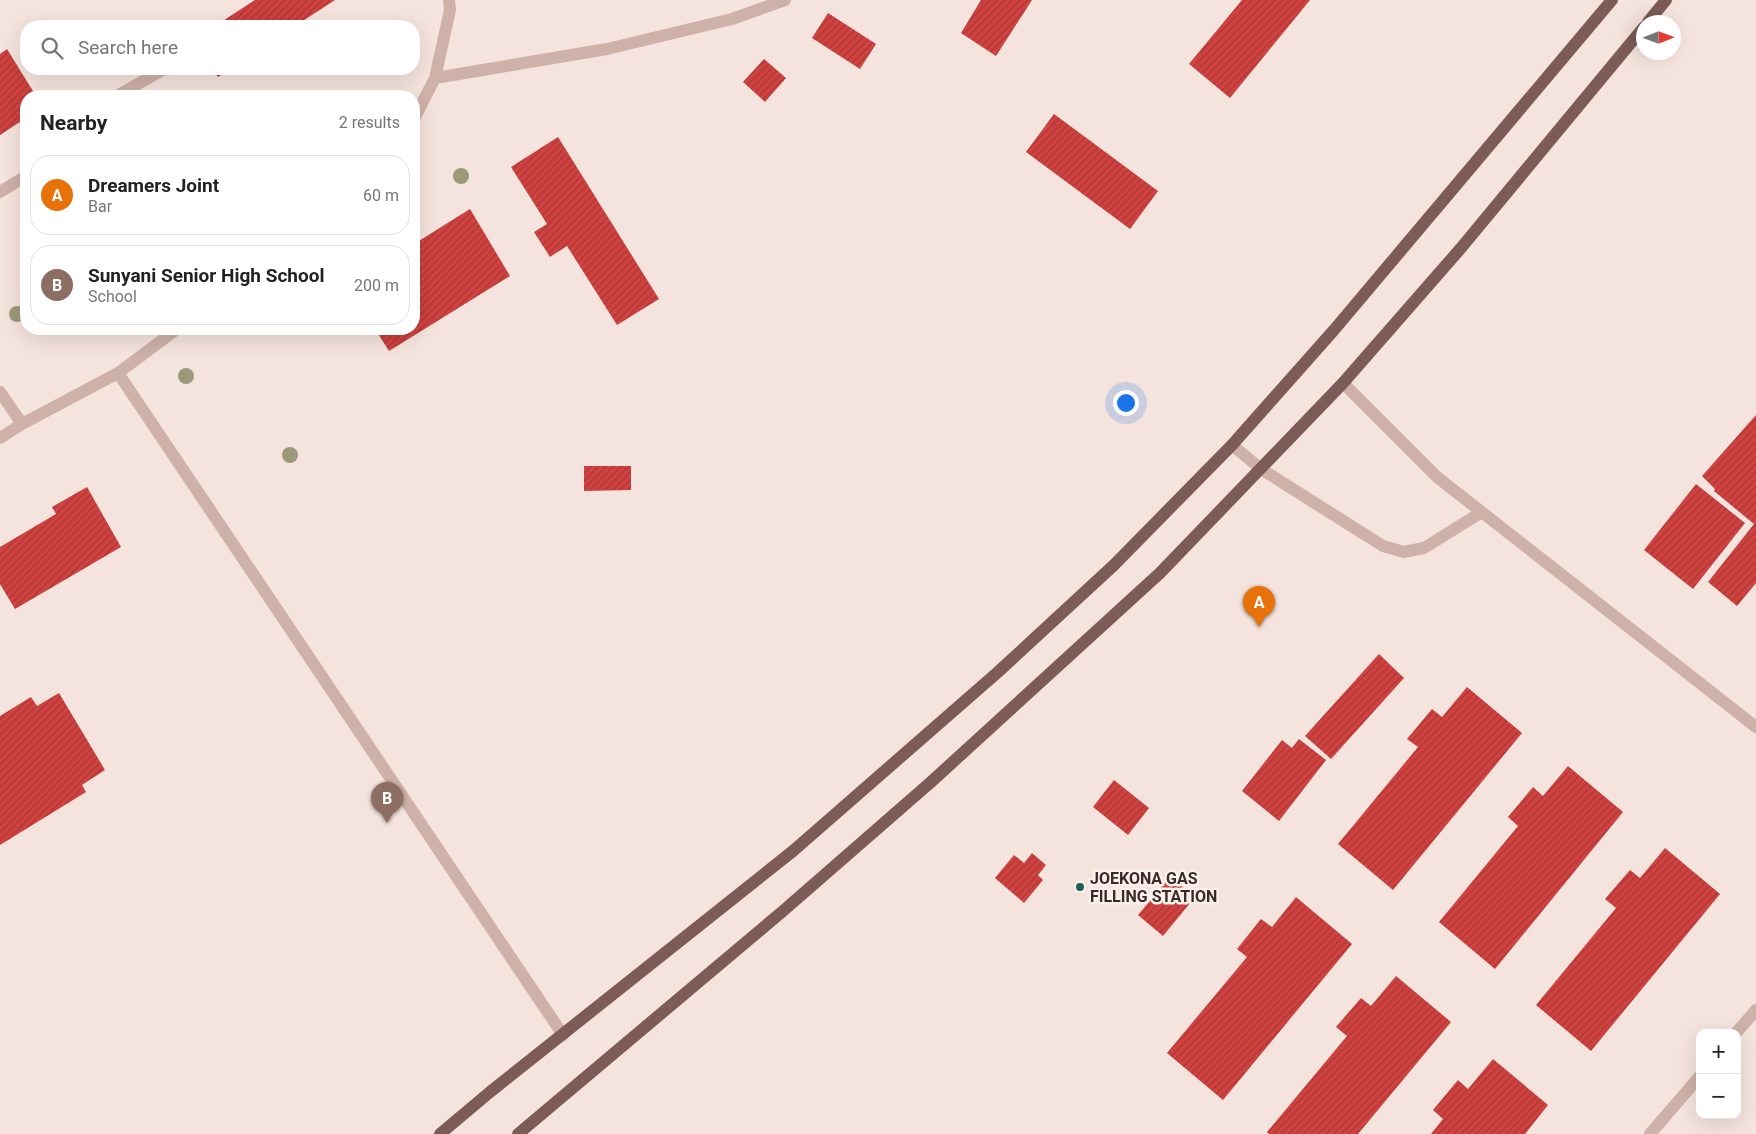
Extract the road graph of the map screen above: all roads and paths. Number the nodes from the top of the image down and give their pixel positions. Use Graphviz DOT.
graph roads {
  1 [pos="449,0"];
  2 [pos="785,0"];
  3 [pos="1612,0"];
  4 [pos="1666,0"];
  5 [pos="1654,15"];
  6 [pos="1636,37"];
  7 [pos="154,75"];
  8 [pos="435,78"];
  9 [pos="127,90"];
  10 [pos="420,107"];
  11 [pos="20,180"];
  12 [pos="0,192"];
  13 [pos="169,335"];
  14 [pos="118,373"];
  15 [pos="1343,383"];
  16 [pos="0,392"];
  17 [pos="22,424"];
  18 [pos="0,438"];
  19 [pos="1232,446"];
  20 [pos="1261,468"];
  21 [pos="1482,512"];
  22 [pos="1756,727"];
  23 [pos="1756,1010"];
  24 [pos="1739,1029"];
  25 [pos="563,1035"];
  26 [pos="1696,1081"];
  27 [pos="440,1134"];
  28 [pos="518,1134"];
  29 [pos="1650,1134"];
  1 -- 8 [label="street"];
  2 -- 8 [label="street"];
  3 -- 19 [label="main road"];
  4 -- 5 [label="main road"];
  6 -- 15 [label="main road"];
  7 -- 9 [label="street"];
  8 -- 10 [label="street"];
  11 -- 12 [label="street"];
  13 -- 14 [label="street"];
  14 -- 17 [label="street"];
  14 -- 25 [label="street"];
  15 -- 20 [label="main road"];
  15 -- 21 [label="street"];
  16 -- 17 [label="street"];
  17 -- 18 [label="street"];
  19 -- 20 [label="street"];
  19 -- 25 [label="main road"];
  20 -- 21 [label="street"];
  20 -- 28 [label="main road"];
  21 -- 22 [label="street"];
  23 -- 24 [label="street"];
  25 -- 27 [label="main road"];
  26 -- 29 [label="street"];
}
